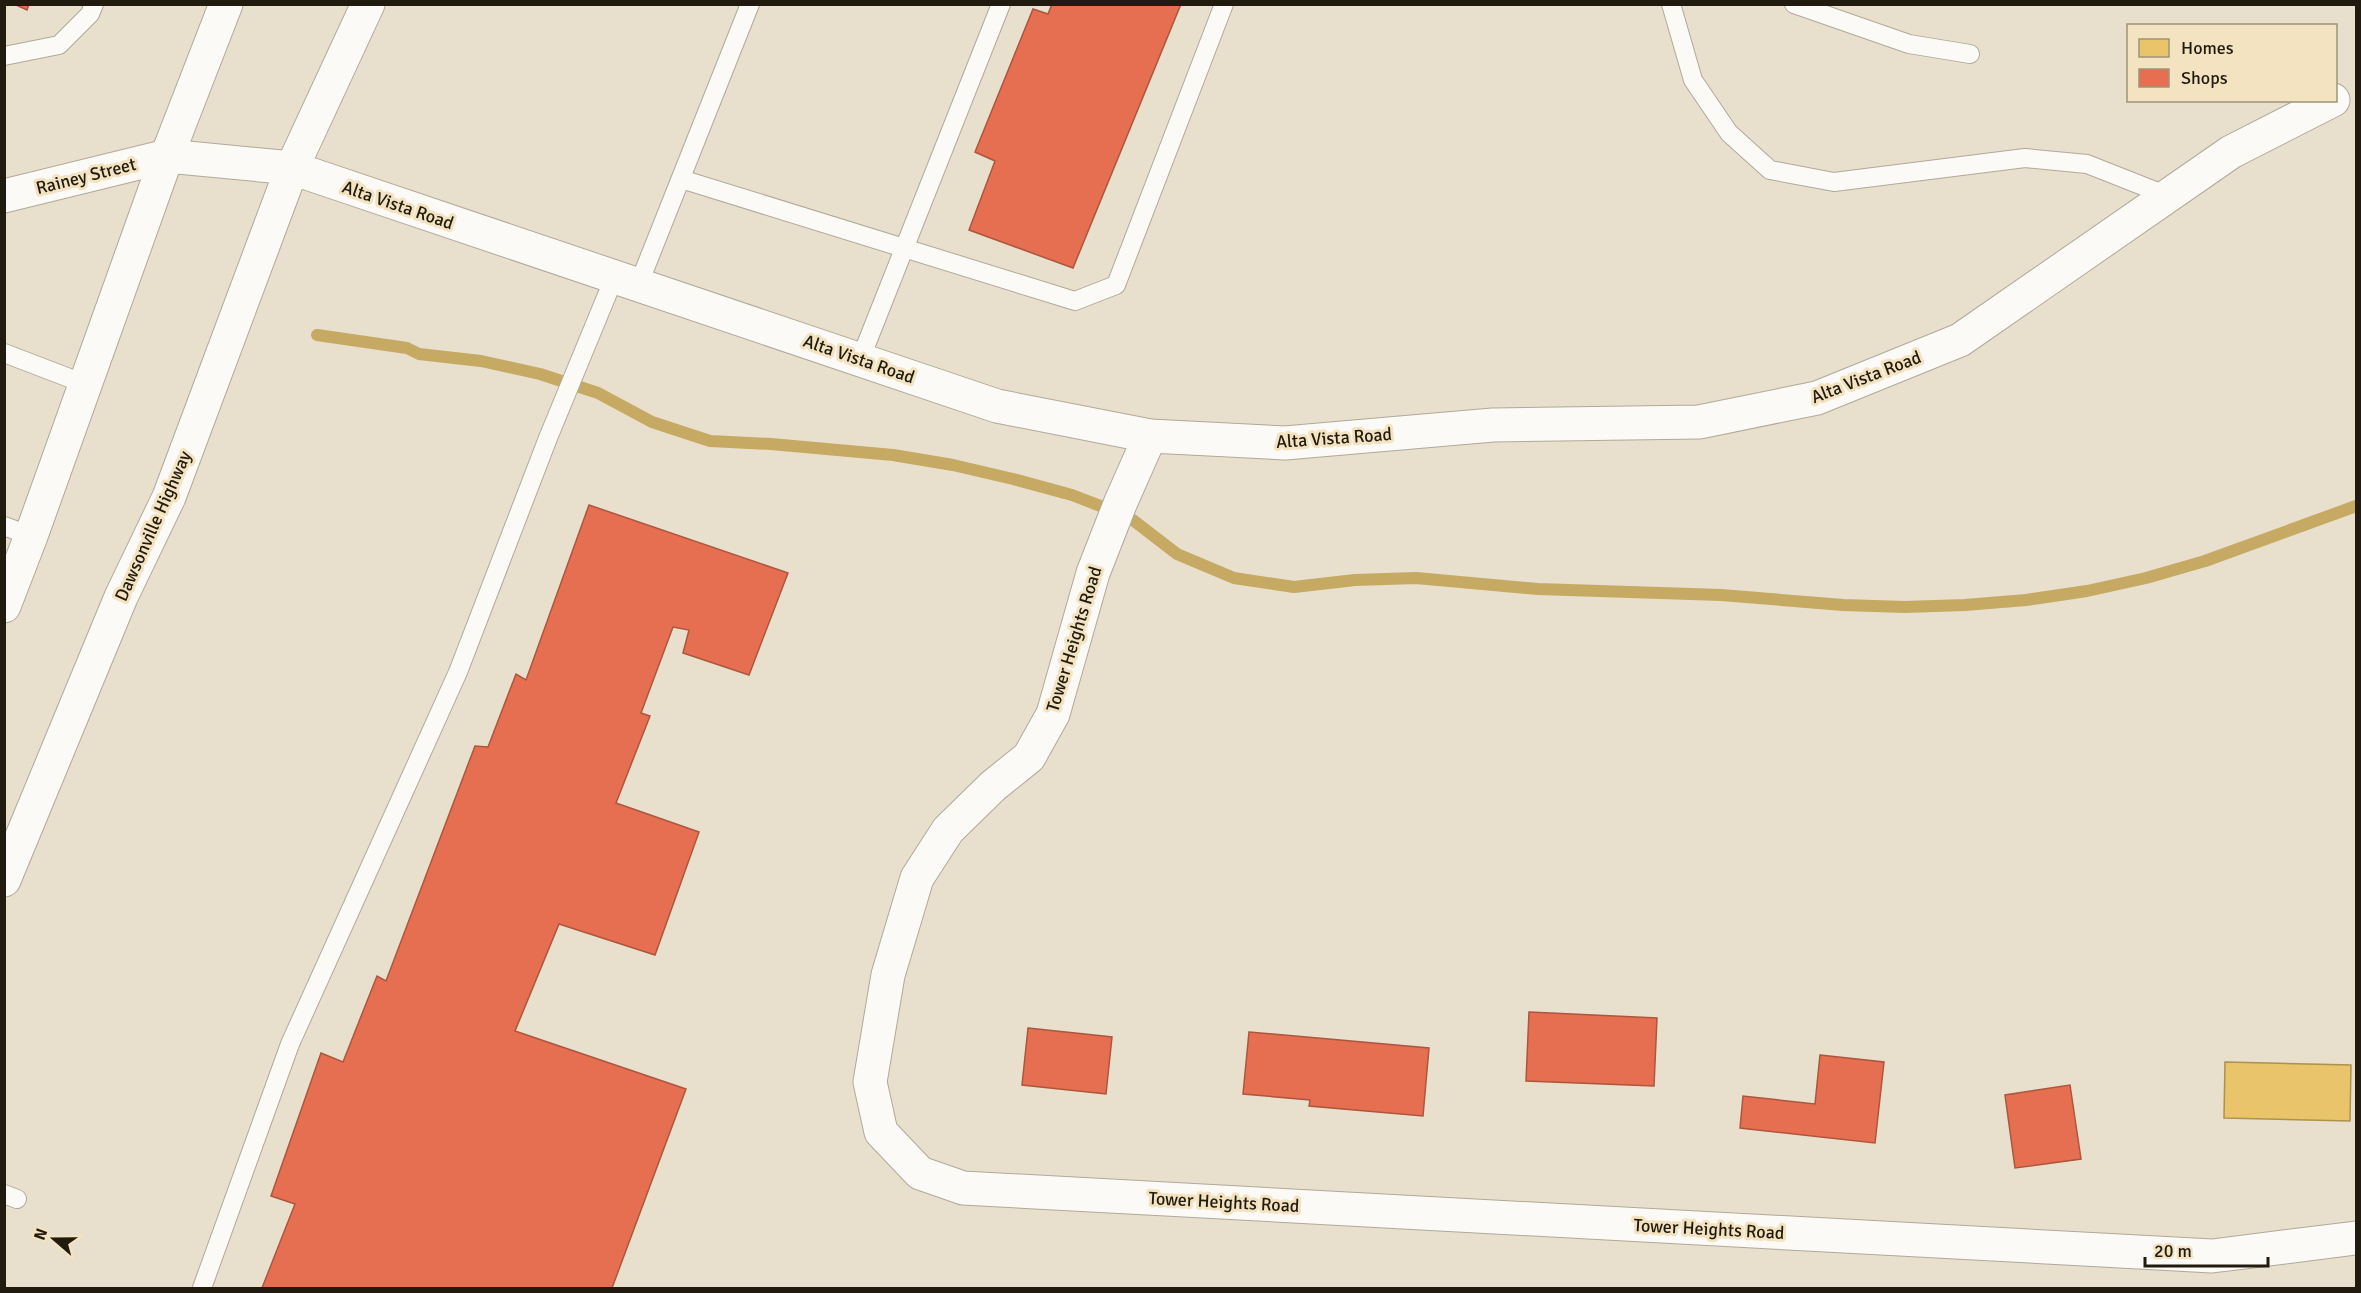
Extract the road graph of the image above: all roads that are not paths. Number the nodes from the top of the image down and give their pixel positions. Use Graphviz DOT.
graph roads {
  1 [pos="94,4"];
  2 [pos="226,4"];
  3 [pos="368,4"];
  4 [pos="750,4"];
  5 [pos="1001,4"];
  6 [pos="1224,4"];
  7 [pos="1671,4"];
  8 [pos="1794,4"];
  9 [pos="1970,54"];
  10 [pos="4,56"];
  11 [pos="2356,88"];
  12 [pos="2337,98"];
  13 [pos="2330,102"];
  14 [pos="167,156"];
  15 [pos="292,168"];
  16 [pos="681,179"];
  17 [pos="4,196"];
  18 [pos="2168,196"];
  19 [pos="904,248"];
  20 [pos="626,282"];
  21 [pos="4,353"];
  22 [pos="860,360"];
  23 [pos="86,384"];
  24 [pos="1150,436"];
  25 [pos="18,531"];
  26 [pos="4,606"];
  27 [pos="4,880"];
  28 [pos="2356,1238"];
  29 [pos="202,1288"];
  1 -- 10 [label="lane"];
  2 -- 14 [label="street"];
  3 -- 15 [label="street, Dawsonville Highway"];
  4 -- 16 [label="lane"];
  5 -- 19 [label="lane"];
  6 -- 19 [label="lane"];
  7 -- 18 [label="lane"];
  8 -- 9 [label="lane"];
  11 -- 12 [label="street, Alta Vista Road"];
  13 -- 18 [label="street, Alta Vista Road"];
  14 -- 15 [label="street, Rainey Street"];
  14 -- 17 [label="street, Rainey Street"];
  14 -- 23 [label="street"];
  15 -- 20 [label="street, Alta Vista Road"];
  15 -- 27 [label="street, Dawsonville Highway"];
  16 -- 19 [label="lane"];
  16 -- 20 [label="lane"];
  18 -- 24 [label="street, Alta Vista Road"];
  19 -- 22 [label="lane"];
  20 -- 22 [label="street, Alta Vista Road"];
  20 -- 29 [label="lane"];
  21 -- 23 [label="lane"];
  22 -- 24 [label="street, Alta Vista Road"];
  23 -- 25 [label="street"];
  24 -- 28 [label="street, Tower Heights Road"];
  25 -- 26 [label="street"];
}
